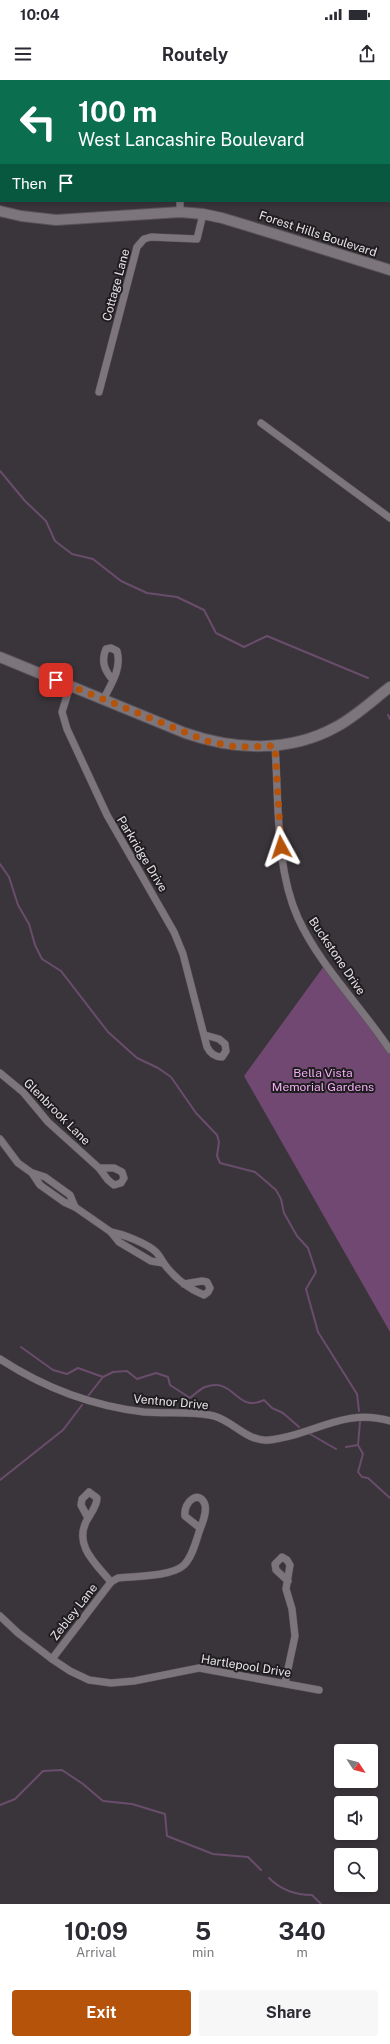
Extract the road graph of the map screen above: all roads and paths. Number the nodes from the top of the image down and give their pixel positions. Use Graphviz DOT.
graph roads {
  1 [pos="180,202"];
  2 [pos="0,211"];
  3 [pos="180,212"];
  4 [pos="203,214"];
  5 [pos="390,270"];
  6 [pos="99,392"];
  7 [pos="261,424"];
  8 [pos="390,518"];
  9 [pos="0,657"];
  10 [pos="113,680"];
  11 [pos="70,686"];
  12 [pos="390,687"];
  13 [pos="103,700"];
  14 [pos="275,746"];
  15 [pos="205,1035"];
  16 [pos="390,1050"];
  17 [pos="0,1073"];
  18 [pos="1,1142"];
  19 [pos="99,1168"];
  20 [pos="184,1284"];
  21 [pos="0,1359"];
  22 [pos="390,1421"];
  23 [pos="88,1518"];
  24 [pos="200,1528"];
  25 [pos="288,1581"];
  26 [pos="111,1582"];
  27 [pos="0,1616"];
  28 [pos="52,1658"];
  29 [pos="285,1683"];
  30 [pos="319,1690"];
  1 -- 3 [label="street"];
  2 -- 3 [label="main road, Forest Hills Boulevard"];
  3 -- 4 [label="main road, Forest Hills Boulevard"];
  4 -- 5 [label="main road, Forest Hills Boulevard"];
  4 -- 6 [label="street, Cottage Lane"];
  7 -- 8 [label="street"];
  9 -- 11 [label="main road"];
  10 -- 13 [label="street"];
  11 -- 13 [label="main road"];
  11 -- 15 [label="street, Parkridge Drive"];
  12 -- 14 [label="main road"];
  13 -- 14 [label="main road"];
  14 -- 16 [label="street, Buckstone Drive"];
  17 -- 19 [label="street, Glenbrook Lane"];
  18 -- 20 [label="street"];
  21 -- 22 [label="street, Ventnor Drive"];
  23 -- 26 [label="street, Zebley Lane"];
  24 -- 26 [label="street"];
  25 -- 29 [label="street"];
  26 -- 28 [label="street, Zebley Lane"];
  27 -- 28 [label="street, Hartlepool Drive"];
  28 -- 29 [label="street, Hartlepool Drive"];
  29 -- 30 [label="street, Hartlepool Drive"];
}
